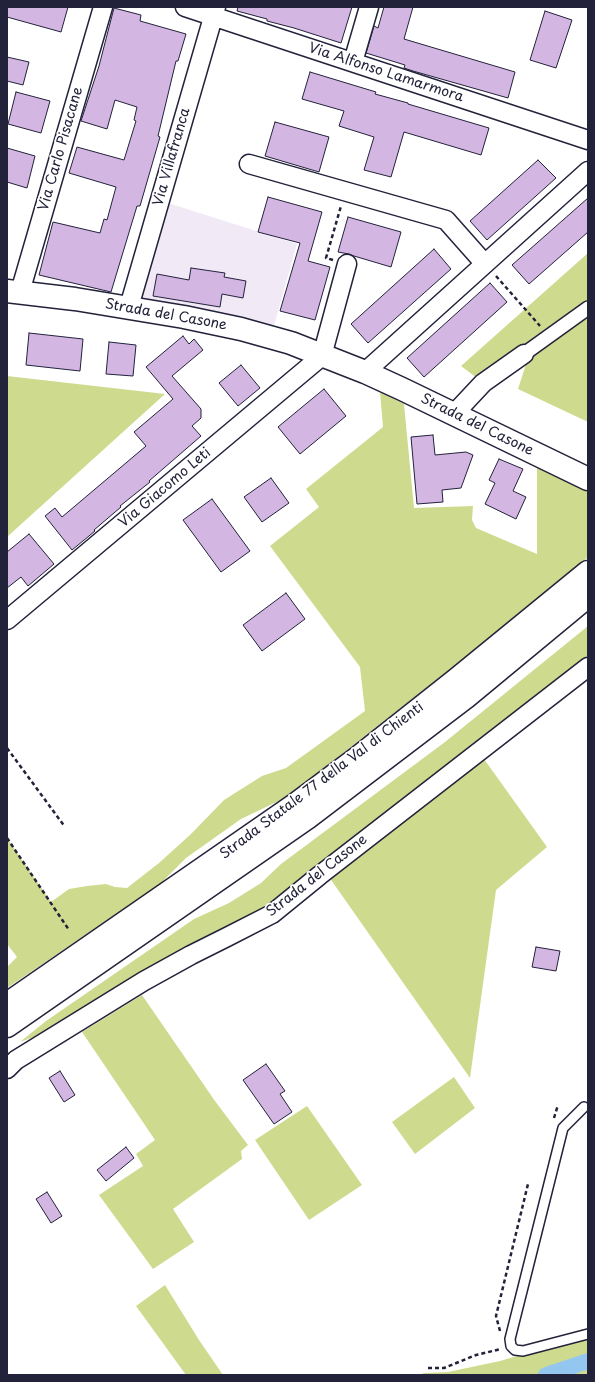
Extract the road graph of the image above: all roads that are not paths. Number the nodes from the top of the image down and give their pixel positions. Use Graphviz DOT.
graph roads {
  1 [pos="103,7"];
  2 [pos="185,7"];
  3 [pos="369,7"];
  4 [pos="214,12"];
  5 [pos="353,62"];
  6 [pos="588,140"];
  7 [pos="249,164"];
  8 [pos="588,171"];
  9 [pos="347,264"];
  10 [pos="485,264"];
  11 [pos="14,291"];
  12 [pos="129,307"];
  13 [pos="588,308"];
  14 [pos="524,354"];
  15 [pos="322,356"];
  16 [pos="365,372"];
  17 [pos="454,414"];
  18 [pos="588,479"];
  19 [pos="588,572"];
  20 [pos="588,596"];
  21 [pos="7,620"];
  22 [pos="588,668"];
  23 [pos="7,1004"];
  24 [pos="7,1026"];
  25 [pos="7,1069"];
  26 [pos="584,1107"];
  27 [pos="588,1334"];
  1 -- 11 [label="street, Via Carlo Pisacane"];
  2 -- 4 [label="street, Via Alfonso Lamarmora"];
  3 -- 5 [label="street"];
  4 -- 5 [label="street, Via Alfonso Lamarmora"];
  4 -- 12 [label="street, Via Villafranca"];
  5 -- 6 [label="street, Via Alfonso Lamarmora"];
  7 -- 10 [label="street"];
  8 -- 10 [label="street"];
  9 -- 15 [label="street"];
  10 -- 16 [label="street"];
  11 -- 12 [label="main road, Strada del Casone"];
  12 -- 15 [label="main road, Strada del Casone"];
  13 -- 14 [label="street"];
  14 -- 17 [label="street"];
  15 -- 16 [label="main road, Strada del Casone"];
  15 -- 21 [label="street, Via Giacomo Leti"];
  16 -- 17 [label="main road, Strada del Casone"];
  17 -- 18 [label="main road, Strada del Casone"];
  19 -- 23 [label="main road, Strada Statale 77 della Val di Chienti"];
  20 -- 24 [label="main road, Strada Statale 77 della Val di Chienti"];
  22 -- 25 [label="street, Strada del Casone"];
  26 -- 27 [label="lane"];
}
